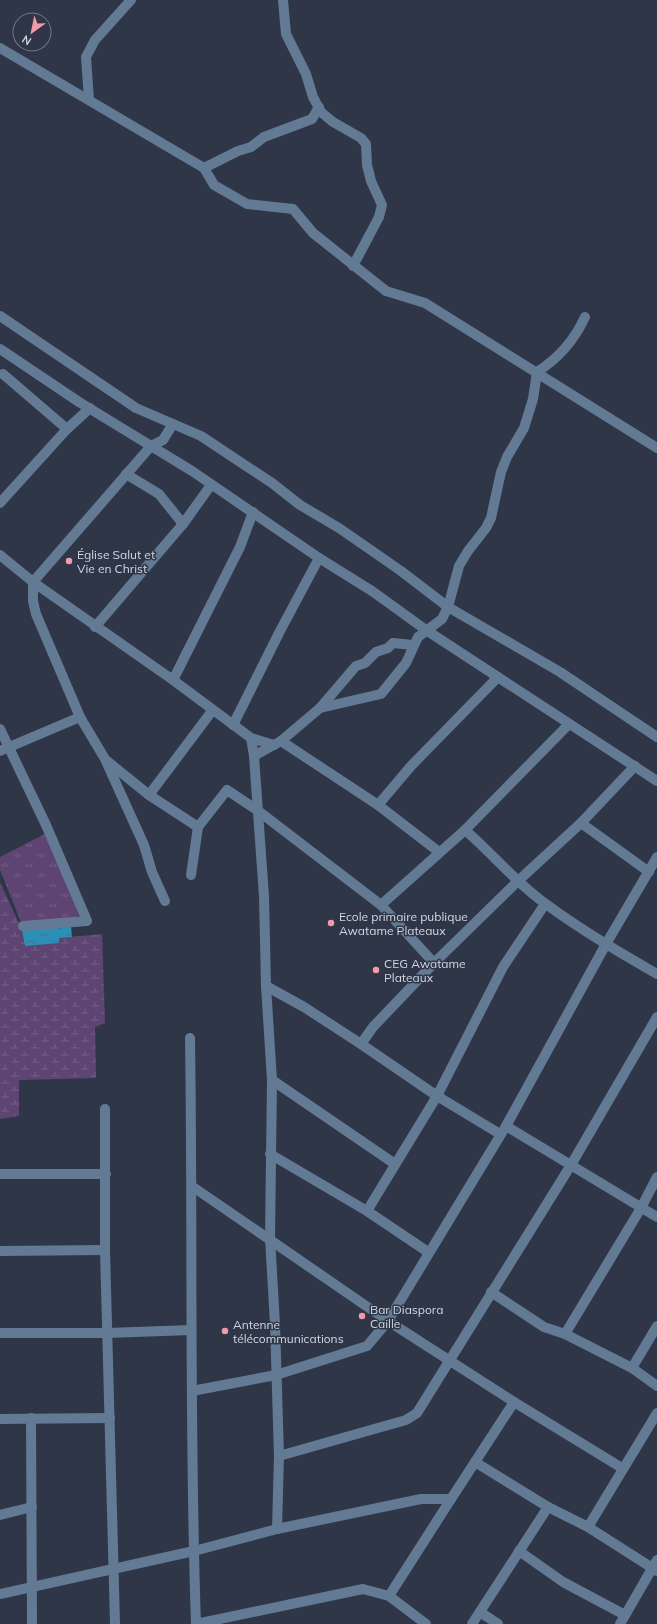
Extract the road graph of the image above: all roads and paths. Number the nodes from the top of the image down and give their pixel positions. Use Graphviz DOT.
graph roads {
  1 [pos="131,0"];
  2 [pos="283,0"];
  3 [pos="0,48"];
  4 [pos="89,100"];
  5 [pos="319,107"];
  6 [pos="204,168"];
  7 [pos="353,266"];
  8 [pos="0,316"];
  9 [pos="585,317"];
  10 [pos="0,349"];
  11 [pos="16,359"];
  12 [pos="537,372"];
  13 [pos="2,376"];
  14 [pos="90,408"];
  15 [pos="172,424"];
  16 [pos="67,429"];
  17 [pos="151,446"];
  18 [pos="657,448"];
  19 [pos="126,474"];
  20 [pos="211,485"];
  21 [pos="0,503"];
  22 [pos="253,512"];
  23 [pos="183,524"];
  24 [pos="0,555"];
  25 [pos="320,558"];
  26 [pos="33,582"];
  27 [pos="448,607"];
  28 [pos="96,627"];
  29 [pos="426,630"];
  30 [pos="414,645"];
  31 [pos="498,677"];
  32 [pos="174,680"];
  33 [pos="320,708"];
  34 [pos="212,710"];
  35 [pos="80,717"];
  36 [pos="569,724"];
  37 [pos="233,725"];
  38 [pos="0,729"];
  39 [pos="251,738"];
  40 [pos="657,738"];
  41 [pos="278,743"];
  42 [pos="4,749"];
  43 [pos="254,756"];
  44 [pos="105,759"];
  45 [pos="635,766"];
  46 [pos="657,781"];
  47 [pos="149,795"];
  48 [pos="378,805"];
  49 [pos="258,810"];
  50 [pos="581,823"];
  51 [pos="198,827"];
  52 [pos="465,830"];
  53 [pos="439,852"];
  54 [pos="657,857"];
  55 [pos="649,872"];
  56 [pos="191,875"];
  57 [pos="518,881"];
  58 [pos="165,901"];
  59 [pos="545,904"];
  60 [pos="381,905"];
  61 [pos="23,926"];
  62 [pos="606,944"];
  63 [pos="434,964"];
  64 [pos="657,974"];
  65 [pos="266,986"];
  66 [pos="657,1017"];
  67 [pos="190,1038"];
  68 [pos="362,1044"];
  69 [pos="272,1080"];
  70 [pos="437,1096"];
  71 [pos="105,1109"];
  72 [pos="503,1130"];
  73 [pos="270,1154"];
  74 [pos="395,1164"];
  75 [pos="571,1165"];
  76 [pos="0,1174"];
  77 [pos="106,1174"];
  78 [pos="657,1177"];
  79 [pos="193,1187"];
  80 [pos="641,1208"];
  81 [pos="367,1211"];
  82 [pos="657,1217"];
  83 [pos="270,1238"];
  84 [pos="0,1250"];
  85 [pos="105,1250"];
  86 [pos="428,1252"];
  87 [pos="491,1292"];
  88 [pos="388,1321"];
  89 [pos="657,1326"];
  90 [pos="191,1330"];
  91 [pos="0,1333"];
  92 [pos="108,1333"];
  93 [pos="565,1334"];
  94 [pos="449,1360"];
  95 [pos="632,1368"];
  96 [pos="276,1375"];
  97 [pos="657,1386"];
  98 [pos="192,1391"];
  99 [pos="514,1402"];
  100 [pos="657,1413"];
  101 [pos="31,1418"];
  102 [pos="110,1418"];
  103 [pos="0,1419"];
  104 [pos="279,1456"];
  105 [pos="475,1462"];
  106 [pos="622,1468"];
  107 [pos="451,1499"];
  108 [pos="32,1507"];
  109 [pos="548,1507"];
  110 [pos="0,1515"];
  111 [pos="588,1527"];
  112 [pos="277,1529"];
  113 [pos="194,1551"];
  114 [pos="519,1551"];
  115 [pos="655,1566"];
  116 [pos="113,1568"];
  117 [pos="32,1586"];
  118 [pos="0,1594"];
  119 [pos="389,1596"];
  120 [pos="480,1612"];
  121 [pos="622,1620"];
  122 [pos="32,1624"];
  123 [pos="115,1624"];
  124 [pos="426,1624"];
  125 [pos="472,1624"];
  126 [pos="498,1624"];
  1 -- 4 [label="street"];
  2 -- 5 [label="street"];
  3 -- 4 [label="street"];
  4 -- 6 [label="street"];
  5 -- 6 [label="street"];
  5 -- 7 [label="street"];
  6 -- 7 [label="street"];
  7 -- 12 [label="street"];
  8 -- 15 [label="street"];
  9 -- 12 [label="street"];
  10 -- 11 [label="street"];
  11 -- 13 [label="street"];
  11 -- 14 [label="street"];
  12 -- 18 [label="street"];
  12 -- 27 [label="street"];
  13 -- 16 [label="street"];
  14 -- 16 [label="street"];
  14 -- 17 [label="street"];
  15 -- 17 [label="street"];
  15 -- 27 [label="street"];
  16 -- 21 [label="street"];
  17 -- 19 [label="street"];
  17 -- 20 [label="street"];
  19 -- 23 [label="street"];
  19 -- 26 [label="street"];
  20 -- 22 [label="street"];
  20 -- 23 [label="street"];
  22 -- 25 [label="street"];
  22 -- 32 [label="street"];
  23 -- 28 [label="street"];
  24 -- 26 [label="street"];
  25 -- 29 [label="street"];
  25 -- 37 [label="street"];
  26 -- 28 [label="street"];
  26 -- 35 [label="street"];
  27 -- 29 [label="street"];
  27 -- 40 [label="street"];
  28 -- 32 [label="street"];
  29 -- 30 [label="street"];
  29 -- 31 [label="street"];
  30 -- 33 [label="street"];
  30 -- 33 [label="street"];
  31 -- 36 [label="street"];
  31 -- 48 [label="street"];
  32 -- 34 [label="street"];
  33 -- 41 [label="street"];
  34 -- 37 [label="street"];
  34 -- 47 [label="street"];
  35 -- 42 [label="street"];
  35 -- 44 [label="street"];
  36 -- 45 [label="street"];
  36 -- 52 [label="street"];
  37 -- 39 [label="street"];
  38 -- 42 [label="street"];
  39 -- 41 [label="street"];
  39 -- 43 [label="street"];
  41 -- 43 [label="street"];
  41 -- 48 [label="street"];
  42 -- 61 [label="street"];
  43 -- 49 [label="street"];
  44 -- 47 [label="street"];
  44 -- 58 [label="street"];
  45 -- 46 [label="street"];
  45 -- 50 [label="street"];
  47 -- 51 [label="street"];
  48 -- 53 [label="street"];
  49 -- 51 [label="street"];
  49 -- 60 [label="street"];
  49 -- 65 [label="street"];
  50 -- 55 [label="street"];
  50 -- 57 [label="street"];
  51 -- 56 [label="street"];
  52 -- 53 [label="street"];
  52 -- 57 [label="street"];
  53 -- 60 [label="street"];
  54 -- 55 [label="street"];
  55 -- 62 [label="street"];
  57 -- 59 [label="street"];
  57 -- 63 [label="street"];
  59 -- 62 [label="street"];
  59 -- 70 [label="street"];
  60 -- 63 [label="street"];
  62 -- 64 [label="street"];
  62 -- 72 [label="street"];
  63 -- 68 [label="street"];
  65 -- 68 [label="street"];
  65 -- 69 [label="street"];
  66 -- 75 [label="street"];
  67 -- 79 [label="street"];
  68 -- 70 [label="street"];
  69 -- 73 [label="street"];
  69 -- 74 [label="street"];
  70 -- 72 [label="street"];
  70 -- 74 [label="street"];
  71 -- 77 [label="street"];
  72 -- 75 [label="street"];
  72 -- 86 [label="street"];
  73 -- 81 [label="street"];
  73 -- 83 [label="street"];
  74 -- 81 [label="street"];
  75 -- 80 [label="street"];
  75 -- 87 [label="street"];
  76 -- 77 [label="street"];
  77 -- 85 [label="street"];
  78 -- 80 [label="street"];
  79 -- 83 [label="street"];
  79 -- 90 [label="street"];
  80 -- 82 [label="street"];
  80 -- 93 [label="street"];
  81 -- 86 [label="street"];
  83 -- 88 [label="street"];
  83 -- 96 [label="street"];
  84 -- 85 [label="street"];
  85 -- 92 [label="street"];
  86 -- 88 [label="street"];
  87 -- 93 [label="street"];
  87 -- 94 [label="street"];
  88 -- 94 [label="street"];
  88 -- 96 [label="street"];
  89 -- 95 [label="street"];
  90 -- 92 [label="street"];
  90 -- 98 [label="street"];
  91 -- 92 [label="street"];
  92 -- 102 [label="street"];
  93 -- 95 [label="street"];
  94 -- 99 [label="street"];
  94 -- 104 [label="street"];
  95 -- 97 [label="street"];
  96 -- 98 [label="street"];
  96 -- 104 [label="street"];
  98 -- 113 [label="street"];
  99 -- 105 [label="street"];
  99 -- 106 [label="street"];
  100 -- 106 [label="street"];
  101 -- 102 [label="street"];
  101 -- 103 [label="street"];
  101 -- 108 [label="street"];
  102 -- 116 [label="street"];
  104 -- 112 [label="street"];
  105 -- 107 [label="street"];
  105 -- 109 [label="street"];
  106 -- 111 [label="street"];
  107 -- 112 [label="street"];
  107 -- 119 [label="street"];
  108 -- 110 [label="street"];
  108 -- 117 [label="street"];
  109 -- 111 [label="street"];
  109 -- 114 [label="street"];
  111 -- 115 [label="street"];
  112 -- 113 [label="street"];
  113 -- 116 [label="street"];
  113 -- 119 [label="street"];
  114 -- 120 [label="street"];
  114 -- 121 [label="street"];
  115 -- 121 [label="street"];
  116 -- 117 [label="street"];
  116 -- 123 [label="street"];
  117 -- 118 [label="street"];
  117 -- 122 [label="street"];
  119 -- 124 [label="street"];
  120 -- 125 [label="street"];
  120 -- 126 [label="street"];
}
